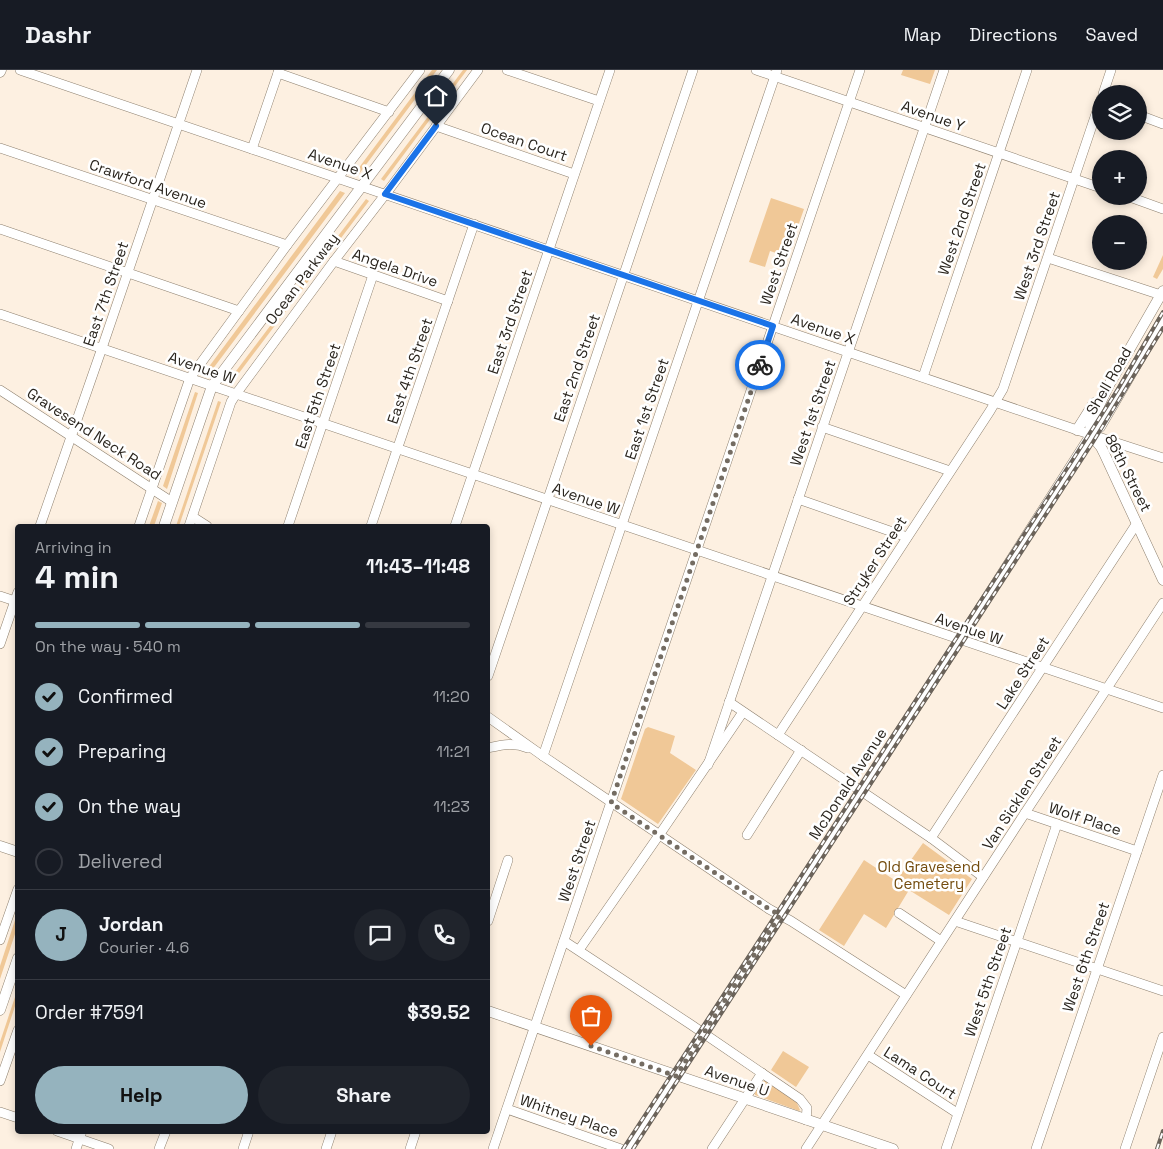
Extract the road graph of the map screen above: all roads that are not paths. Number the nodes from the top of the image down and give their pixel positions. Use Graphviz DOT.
graph roads {
  1 [pos="20,70"];
  2 [pos="197,70"];
  3 [pos="420,70"];
  4 [pos="449,70"];
  5 [pos="478,70"];
  6 [pos="507,70"];
  7 [pos="610,70"];
  8 [pos="693,70"];
  9 [pos="756,70"];
  10 [pos="860,70"];
  11 [pos="944,70"];
  12 [pos="1027,70"];
  13 [pos="1111,70"];
  14 [pos="279,72"];
  15 [pos="776,73"];
  16 [pos="1106,85"];
  17 [pos="599,101"];
  18 [pos="849,102"];
  19 [pos="389,112"];
  20 [pos="1147,118"];
  21 [pos="178,124"];
  22 [pos="1163,124"];
  23 [pos="1092,125"];
  24 [pos="436,126"];
  25 [pos="924,127"];
  26 [pos="0,148"];
  27 [pos="252,149"];
  28 [pos="999,153"];
  29 [pos="574,174"];
  30 [pos="339,178"];
  31 [pos="1074,178"];
  32 [pos="1092,185"];
  33 [pos="362,186"];
  34 [pos="385,194"];
  35 [pos="152,200"];
  36 [pos="1147,203"];
  37 [pos="1163,208"];
  38 [pos="474,224"];
  39 [pos="0,229"];
  40 [pos="287,246"];
  41 [pos="549,250"];
  42 [pos="1048,258"];
  43 [pos="334,261"];
  44 [pos="128,273"];
  45 [pos="373,275"];
  46 [pos="624,275"];
  47 [pos="1162,293"];
  48 [pos="448,300"];
  49 [pos="699,301"];
  50 [pos="239,311"];
  51 [pos="0,314"];
  52 [pos="1163,319"];
  53 [pos="773,326"];
  54 [pos="102,348"];
  55 [pos="848,352"];
  56 [pos="923,377"];
  57 [pos="190,378"];
  58 [pos="1108,385"];
  59 [pos="212,386"];
  60 [pos="0,390"];
  61 [pos="236,394"];
  62 [pos="996,402"];
  63 [pos="323,424"];
  64 [pos="822,427"];
  65 [pos="1076,430"];
  66 [pos="1091,435"];
  67 [pos="71,437"];
  68 [pos="398,449"];
  69 [pos="1163,458"];
  70 [pos="950,471"];
  71 [pos="472,474"];
  72 [pos="152,489"];
  73 [pos="798,499"];
  74 [pos="547,500"];
  75 [pos="172,502"];
  76 [pos="193,516"];
  77 [pos="41,524"];
  78 [pos="141,524"];
  79 [pos="165,524"];
  80 [pos="190,524"];
  81 [pos="204,524"];
  82 [pos="289,524"];
  83 [pos="373,524"];
  84 [pos="455,524"];
  85 [pos="1137,524"];
  86 [pos="622,526"];
  87 [pos="907,538"];
  88 [pos="697,551"];
  89 [pos="772,576"];
  90 [pos="1163,580"];
  91 [pos="0,596"];
  92 [pos="15,598"];
  93 [pos="15,603"];
  94 [pos="1163,603"];
  95 [pos="862,607"];
  96 [pos="960,640"];
  97 [pos="0,644"];
  98 [pos="1043,668"];
  99 [pos="490,670"];
  100 [pos="1106,689"];
  101 [pos="729,702"];
  102 [pos="1163,708"];
  103 [pos="744,712"];
  104 [pos="490,718"];
  105 [pos="778,735"];
  106 [pos="490,748"];
  107 [pos="801,750"];
  108 [pos="540,754"];
  109 [pos="708,765"];
  110 [pos="1163,775"];
  111 [pos="862,790"];
  112 [pos="611,803"];
  113 [pos="1024,813"];
  114 [pos="1056,824"];
  115 [pos="660,835"];
  116 [pos="747,835"];
  117 [pos="932,838"];
  118 [pos="0,846"];
  119 [pos="1137,850"];
  120 [pos="15,851"];
  121 [pos="508,860"];
  122 [pos="983,877"];
  123 [pos="15,898"];
  124 [pos="899,913"];
  125 [pos="490,915"];
  126 [pos="780,915"];
  127 [pos="955,921"];
  128 [pos="0,940"];
  129 [pos="564,941"];
  130 [pos="941,941"];
  131 [pos="1016,941"];
  132 [pos="579,950"];
  133 [pos="15,967"];
  134 [pos="1097,969"];
  135 [pos="1163,991"];
  136 [pos="906,996"];
  137 [pos="0,1010"];
  138 [pos="490,1012"];
  139 [pos="535,1028"];
  140 [pos="704,1034"];
  141 [pos="1163,1037"];
  142 [pos="15,1038"];
  143 [pos="868,1055"];
  144 [pos="762,1073"];
  145 [pos="676,1076"];
  146 [pos="0,1081"];
  147 [pos="744,1099"];
  148 [pos="507,1109"];
  149 [pos="0,1112"];
  150 [pos="957,1114"];
  151 [pos="15,1117"];
  152 [pos="806,1120"];
  153 [pos="822,1125"];
  154 [pos="165,1134"];
  155 [pos="248,1134"];
  156 [pos="331,1134"];
  157 [pos="415,1134"];
  158 [pos="81,1135"];
  159 [pos="864,1144"];
  160 [pos="76,1149"];
  161 [pos="109,1149"];
  162 [pos="160,1149"];
  163 [pos="243,1149"];
  164 [pos="326,1149"];
  165 [pos="410,1149"];
  166 [pos="493,1149"];
  167 [pos="621,1149"];
  168 [pos="628,1149"];
  169 [pos="712,1149"];
  170 [pos="806,1149"];
  171 [pos="893,1149"];
  172 [pos="946,1149"];
  173 [pos="1036,1149"];
  174 [pos="1125,1149"];
  1 -- 21 [label="street, Avenue X"];
  2 -- 21 [label="street, East 7th Street"];
  3 -- 19 [label="street, Ocean Parkway"];
  4 -- 33 [label="main road, Ocean Parkway"];
  5 -- 24 [label="street, Ocean Parkway"];
  6 -- 17 [label="street"];
  7 -- 17 [label="street, East 3rd Street"];
  8 -- 46 [label="street, East 2nd Street"];
  9 -- 15 [label="street, Avenue Y"];
  10 -- 18 [label="street, West Street"];
  11 -- 25 [label="street, West 1st Street"];
  12 -- 28 [label="street, West 2nd Street"];
  13 -- 16 [label="street, West 3rd Street"];
  14 -- 19 [label="street"];
  14 -- 27 [label="street"];
  15 -- 18 [label="street, Avenue Y"];
  15 -- 49 [label="street, East 1st Street"];
  17 -- 29 [label="street, East 3rd Street"];
  18 -- 25 [label="street, Avenue Y"];
  18 -- 53 [label="street, West Street"];
  19 -- 30 [label="street, Ocean Parkway"];
  20 -- 22 [label="street"];
  21 -- 27 [label="street, Avenue X"];
  21 -- 35 [label="street, East 7th Street"];
  23 -- 31 [label="street, West 3rd Street"];
  24 -- 29 [label="street, Ocean Court"];
  24 -- 34 [label="street, Ocean Parkway"];
  25 -- 28 [label="street, Avenue Y"];
  25 -- 55 [label="street, West 1st Street"];
  26 -- 35 [label="street, Crawford Avenue"];
  27 -- 30 [label="street, Avenue X"];
  28 -- 31 [label="street, Avenue Y"];
  28 -- 56 [label="street, West 2nd Street"];
  29 -- 41 [label="street, East 3rd Street"];
  30 -- 33 [label="street, Avenue X"];
  30 -- 40 [label="street, Ocean Parkway"];
  31 -- 32 [label="street, Avenue Y"];
  31 -- 42 [label="street, West 3rd Street"];
  33 -- 34 [label="street, Avenue X"];
  33 -- 59 [label="main road, Ocean Parkway"];
  34 -- 38 [label="street, Avenue X"];
  34 -- 43 [label="street, Ocean Parkway"];
  35 -- 40 [label="street, Crawford Avenue"];
  35 -- 44 [label="street, East 7th Street"];
  36 -- 37 [label="street"];
  38 -- 41 [label="street, Avenue X"];
  38 -- 48 [label="street, East 4th Street"];
  39 -- 44 [label="street"];
  40 -- 50 [label="street, Ocean Parkway"];
  41 -- 46 [label="street, Avenue X"];
  41 -- 71 [label="street, East 3rd Street"];
  42 -- 47 [label="street"];
  42 -- 62 [label="street, West 3rd Street"];
  43 -- 45 [label="street, Angela Drive"];
  43 -- 61 [label="street, Ocean Parkway"];
  44 -- 50 [label="street"];
  44 -- 54 [label="street, East 7th Street"];
  45 -- 48 [label="street, Angela Drive"];
  45 -- 63 [label="street, East 5th Street"];
  46 -- 49 [label="street, Avenue X"];
  46 -- 74 [label="street, East 2nd Street"];
  47 -- 58 [label="main road, Shell Road"];
  48 -- 68 [label="street, East 4th Street"];
  49 -- 53 [label="street, Avenue X"];
  49 -- 86 [label="street, East 1st Street"];
  50 -- 57 [label="street, Ocean Parkway"];
  51 -- 54 [label="street, Avenue W"];
  52 -- 66 [label="main road, Shell Road"];
  53 -- 55 [label="street, Avenue X"];
  53 -- 88 [label="street, West Street"];
  54 -- 57 [label="street, Avenue W"];
  54 -- 67 [label="street, East 7th Street"];
  55 -- 56 [label="street, Avenue X"];
  55 -- 64 [label="street, West 1st Street"];
  56 -- 62 [label="street, Avenue X"];
  57 -- 59 [label="street, Avenue W"];
  57 -- 72 [label="street, Ocean Parkway"];
  58 -- 65 [label="main road, Shell Road"];
  58 -- 66 [label="main road, Shell Road"];
  59 -- 61 [label="street, Avenue W"];
  59 -- 75 [label="main road, Ocean Parkway"];
  60 -- 67 [label="street, Gravesend Neck Road"];
  61 -- 63 [label="street, Avenue W"];
  61 -- 76 [label="street, Ocean Parkway"];
  62 -- 65 [label="street, Avenue X"];
  62 -- 70 [label="street, Stryker Street"];
  63 -- 68 [label="street, Avenue W"];
  63 -- 82 [label="street, East 5th Street"];
  64 -- 70 [label="street"];
  64 -- 73 [label="street, West 1st Street"];
  65 -- 66 [label="street, Avenue X"];
  66 -- 69 [label="street, Avenue X"];
  66 -- 85 [label="main road, 86th Street"];
  66 -- 96 [label="main road, McDonald Avenue"];
  67 -- 72 [label="street, Gravesend Neck Road"];
  67 -- 77 [label="street, East 7th Street"];
  68 -- 71 [label="street, Avenue W"];
  68 -- 83 [label="street, East 4th Street"];
  70 -- 87 [label="street, Stryker Street"];
  71 -- 74 [label="street, Avenue W"];
  71 -- 84 [label="street, East 3rd Street"];
  72 -- 75 [label="street, Gravesend Neck Road"];
  72 -- 78 [label="street, Ocean Parkway"];
  73 -- 87 [label="street"];
  73 -- 89 [label="street, West 1st Street"];
  74 -- 86 [label="street, Avenue W"];
  74 -- 99 [label="street, East 2nd Street"];
  75 -- 79 [label="main road, Ocean Parkway"];
  76 -- 80 [label="street, Ocean Parkway"];
  76 -- 81 [label="street"];
  85 -- 90 [label="main road, 86th Street"];
  85 -- 98 [label="street, Lake Street"];
  86 -- 88 [label="street, Avenue W"];
  86 -- 108 [label="street, East 1st Street"];
  87 -- 95 [label="street, Stryker Street"];
  88 -- 89 [label="street, Avenue W"];
  88 -- 112 [label="street, West Street"];
  89 -- 95 [label="street, Avenue W"];
  89 -- 101 [label="street, West 1st Street"];
  91 -- 92 [label="street"];
  93 -- 97 [label="street"];
  94 -- 100 [label="street, Van Sicklen Street"];
  95 -- 96 [label="street, Avenue W"];
  95 -- 105 [label="street, Stryker Street"];
  96 -- 98 [label="street, Avenue W"];
  96 -- 111 [label="main road, McDonald Avenue"];
  98 -- 100 [label="street, Avenue W"];
  98 -- 117 [label="street, Lake Street"];
  100 -- 102 [label="street, Avenue W"];
  100 -- 113 [label="street, Van Sicklen Street"];
  101 -- 103 [label="street"];
  101 -- 109 [label="street, West 1st Street"];
  103 -- 105 [label="street"];
  103 -- 109 [label="street"];
  104 -- 108 [label="street"];
  105 -- 107 [label="street"];
  106 -- 108 [label="street"];
  107 -- 111 [label="street"];
  107 -- 116 [label="street"];
  108 -- 112 [label="street"];
  109 -- 115 [label="street"];
  110 -- 119 [label="street, West 6th Street"];
  111 -- 117 [label="street"];
  111 -- 126 [label="main road, McDonald Avenue"];
  112 -- 115 [label="street"];
  112 -- 129 [label="street, West Street"];
  113 -- 114 [label="street, Wolf Place"];
  113 -- 122 [label="street, Van Sicklen Street"];
  114 -- 119 [label="street, Wolf Place"];
  114 -- 131 [label="street, West 5th Street"];
  115 -- 126 [label="street"];
  115 -- 132 [label="street"];
  117 -- 122 [label="street"];
  118 -- 120 [label="main road"];
  119 -- 134 [label="street, West 6th Street"];
  121 -- 125 [label="street"];
  122 -- 127 [label="street, Van Sicklen Street"];
  123 -- 128 [label="street"];
  124 -- 130 [label="street"];
  126 -- 136 [label="street"];
  126 -- 140 [label="main road, McDonald Avenue"];
  127 -- 130 [label="street, Van Sicklen Street"];
  127 -- 131 [label="street"];
  129 -- 132 [label="street"];
  129 -- 139 [label="street, West Street"];
  130 -- 136 [label="street, Van Sicklen Street"];
  131 -- 134 [label="street"];
  131 -- 150 [label="street, West 5th Street"];
  132 -- 140 [label="street"];
  133 -- 137 [label="main road"];
  134 -- 135 [label="street"];
  134 -- 173 [label="street, West 6th Street"];
  136 -- 143 [label="street, Van Sicklen Street"];
  138 -- 139 [label="main road, Avenue U"];
  139 -- 145 [label="main road, Avenue U"];
  139 -- 148 [label="street, West Street"];
  140 -- 144 [label="street"];
  140 -- 145 [label="main road, McDonald Avenue"];
  141 -- 174 [label="street"];
  142 -- 146 [label="street"];
  143 -- 150 [label="street, Lama Court"];
  143 -- 153 [label="street, Van Sicklen Street"];
  144 -- 147 [label="street"];
  144 -- 152 [label="street"];
  145 -- 147 [label="main road, Avenue U"];
  145 -- 168 [label="main road, McDonald Avenue"];
  147 -- 152 [label="main road, Avenue U"];
  147 -- 169 [label="street"];
  148 -- 166 [label="street, West Street"];
  148 -- 167 [label="street, Whitney Place"];
  149 -- 151 [label="street"];
  150 -- 172 [label="street, West 5th Street"];
  152 -- 153 [label="main road, Avenue U"];
  153 -- 159 [label="main road, Avenue U"];
  153 -- 170 [label="street, Van Sicklen Street"];
  154 -- 162 [label="street"];
  155 -- 163 [label="street"];
  156 -- 164 [label="street"];
  157 -- 165 [label="street"];
  158 -- 160 [label="street"];
  158 -- 161 [label="street"];
  159 -- 171 [label="main road, Avenue U"];
}
